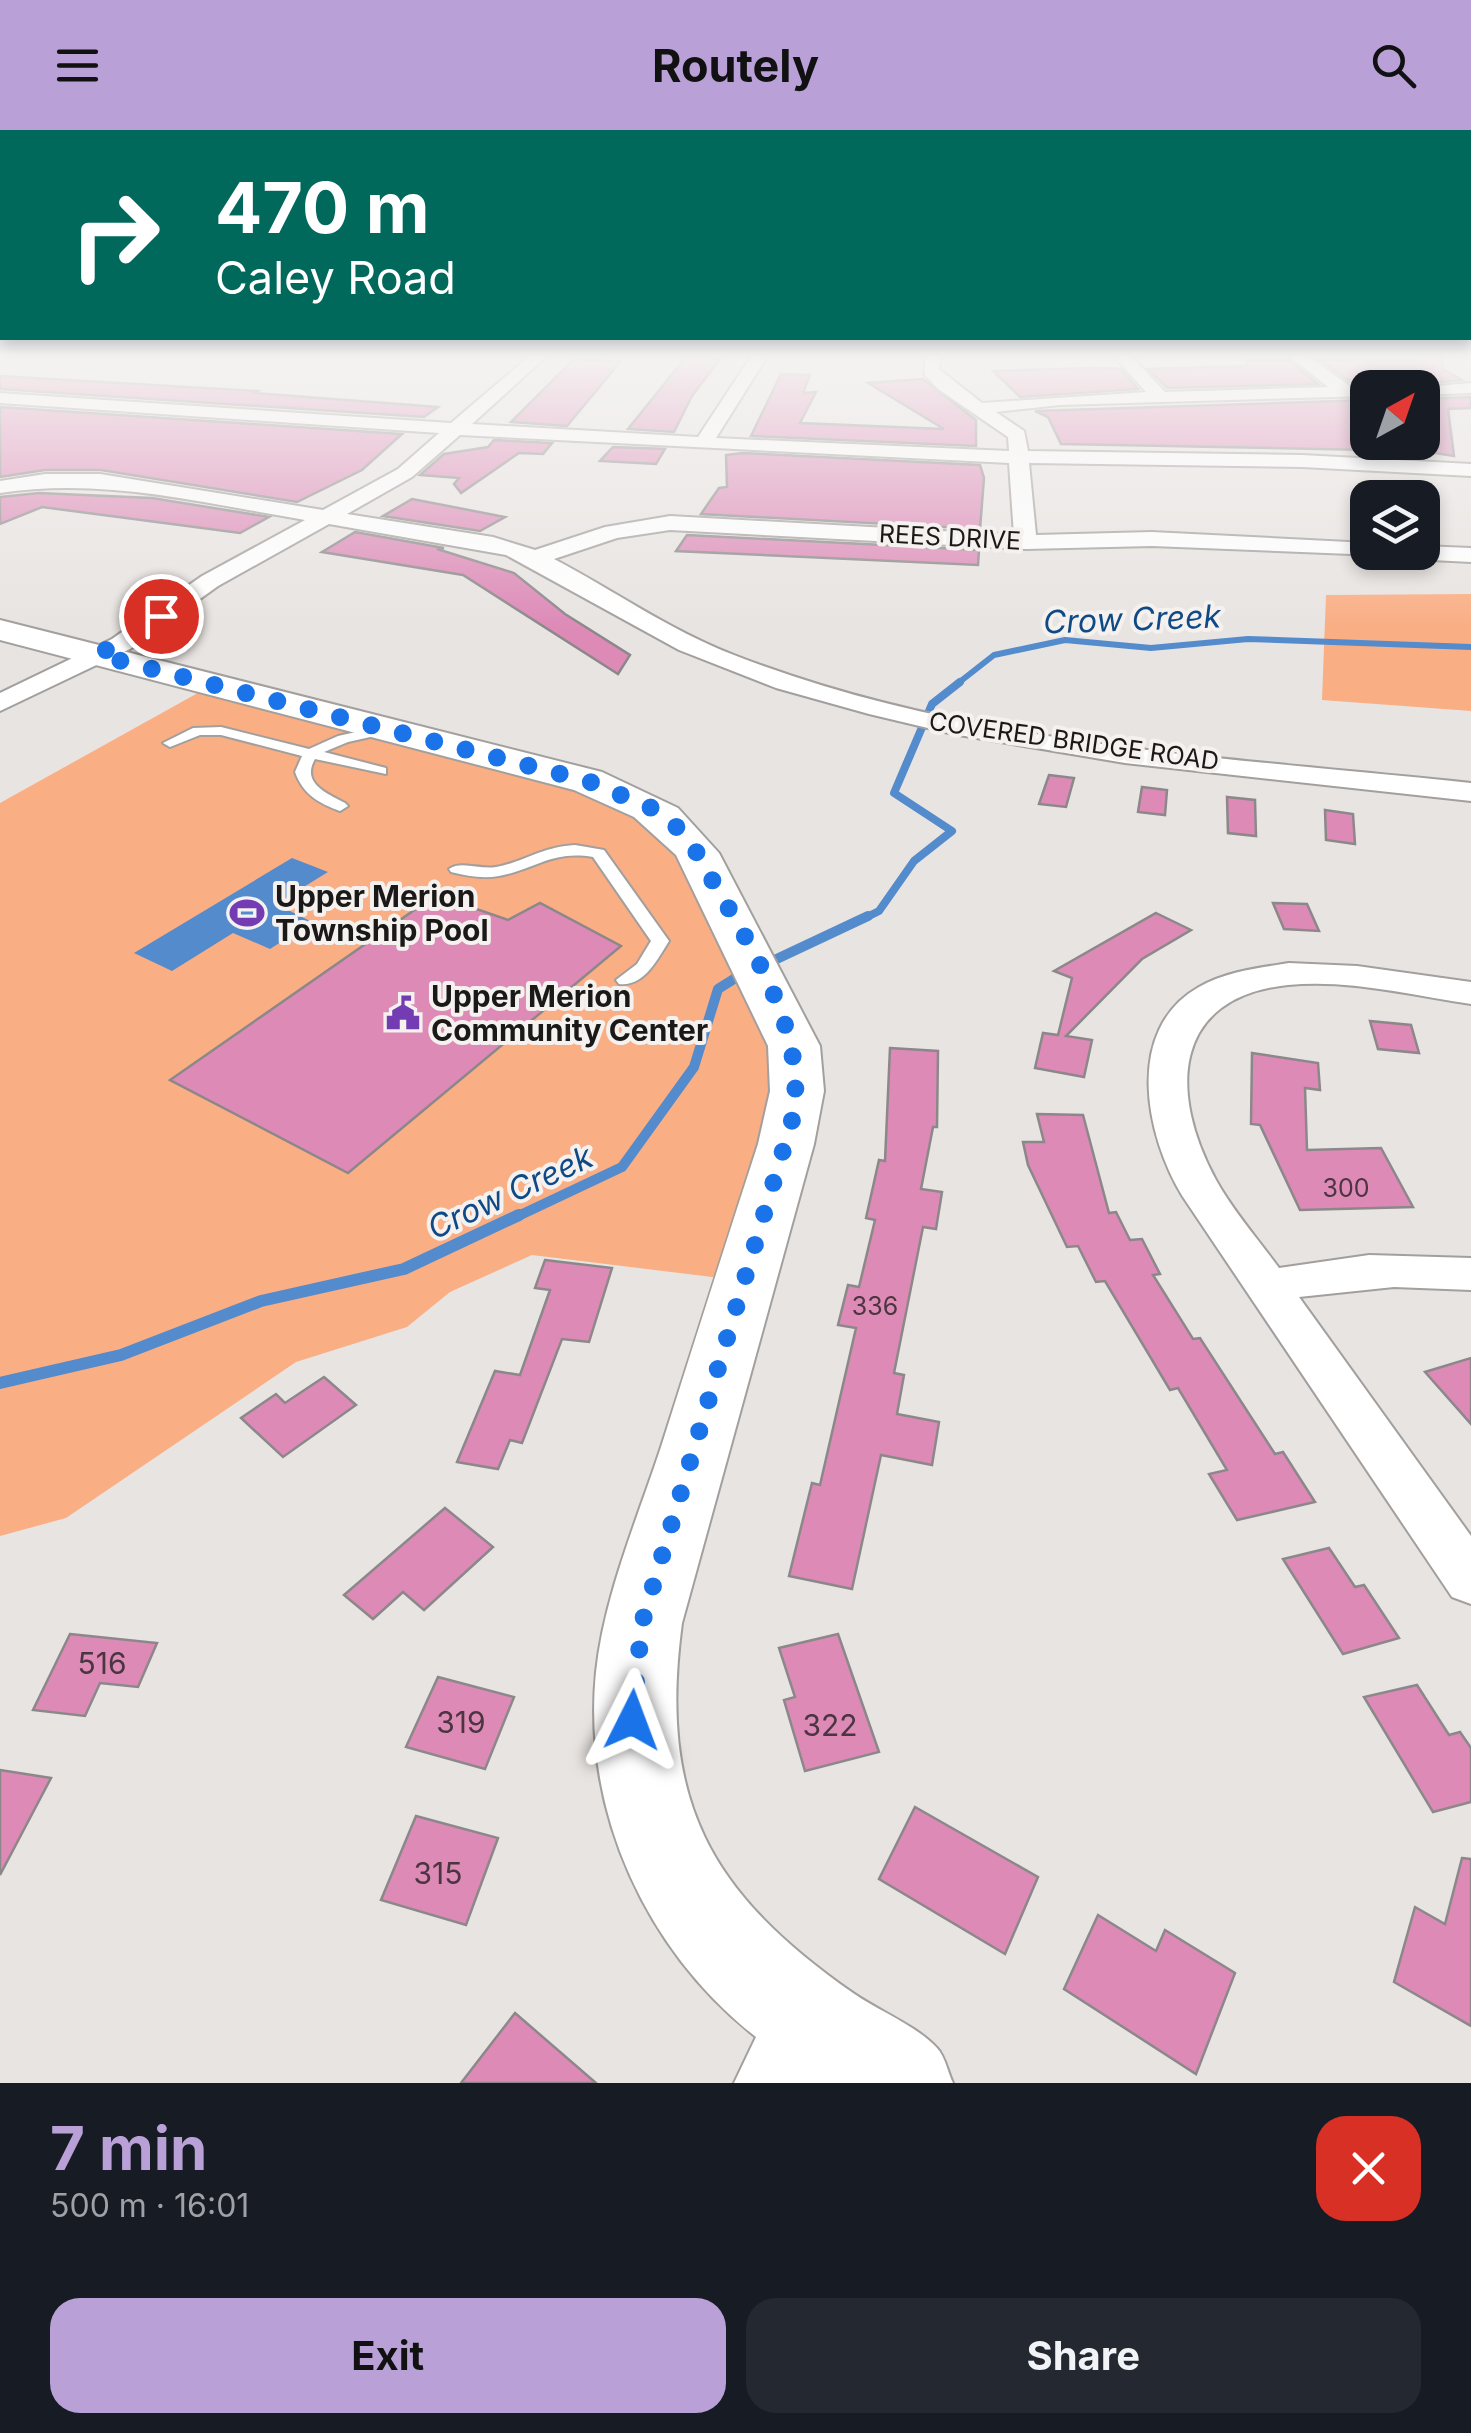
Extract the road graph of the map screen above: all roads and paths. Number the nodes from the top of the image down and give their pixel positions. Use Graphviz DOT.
graph roads {
  1 [pos="436,446"];
  2 [pos="785,446"];
  3 [pos="1017,446"];
  4 [pos="1018,458"];
  5 [pos="1471,470"];
  6 [pos="0,486"];
  7 [pos="326,517"];
  8 [pos="1026,542"];
  9 [pos="1350,549"];
  10 [pos="1440,553"];
  11 [pos="1471,555"];
  12 [pos="538,558"];
  13 [pos="0,630"];
  14 [pos="98,655"];
  15 [pos="0,703"];
  16 [pos="319,726"];
  17 [pos="170,743"];
  18 [pos="386,750"];
  19 [pos="312,756"];
  20 [pos="1471,792"];
  21 [pos="340,806"];
  22 [pos="458,869"];
  23 [pos="625,980"];
  24 [pos="1471,993"];
  25 [pos="1471,1274"];
  26 [pos="1268,1287"];
  27 [pos="1471,1580"];
  28 [pos="801,2054"];
  29 [pos="904,2083"];
  1 -- 7 [label="street"];
  2 -- 4 [label="street"];
  3 -- 4 [label="street"];
  4 -- 5 [label="street"];
  4 -- 8 [label="street"];
  6 -- 7 [label="street, COVERED BRIDGE ROAD"];
  7 -- 12 [label="street, COVERED BRIDGE ROAD"];
  7 -- 14 [label="street"];
  8 -- 9 [label="street, REES DRIVE"];
  8 -- 12 [label="street, REES DRIVE"];
  10 -- 11 [label="street"];
  12 -- 20 [label="street, COVERED BRIDGE ROAD"];
  13 -- 14 [label="main road"];
  14 -- 15 [label="street"];
  14 -- 16 [label="main road"];
  16 -- 18 [label="main road"];
  16 -- 19 [label="lane"];
  17 -- 19 [label="lane"];
  18 -- 19 [label="lane"];
  18 -- 28 [label="main road"];
  19 -- 21 [label="lane"];
  22 -- 23 [label="lane"];
  24 -- 26 [label="street"];
  25 -- 26 [label="street"];
  26 -- 27 [label="street"];
  28 -- 29 [label="main road"];
}
